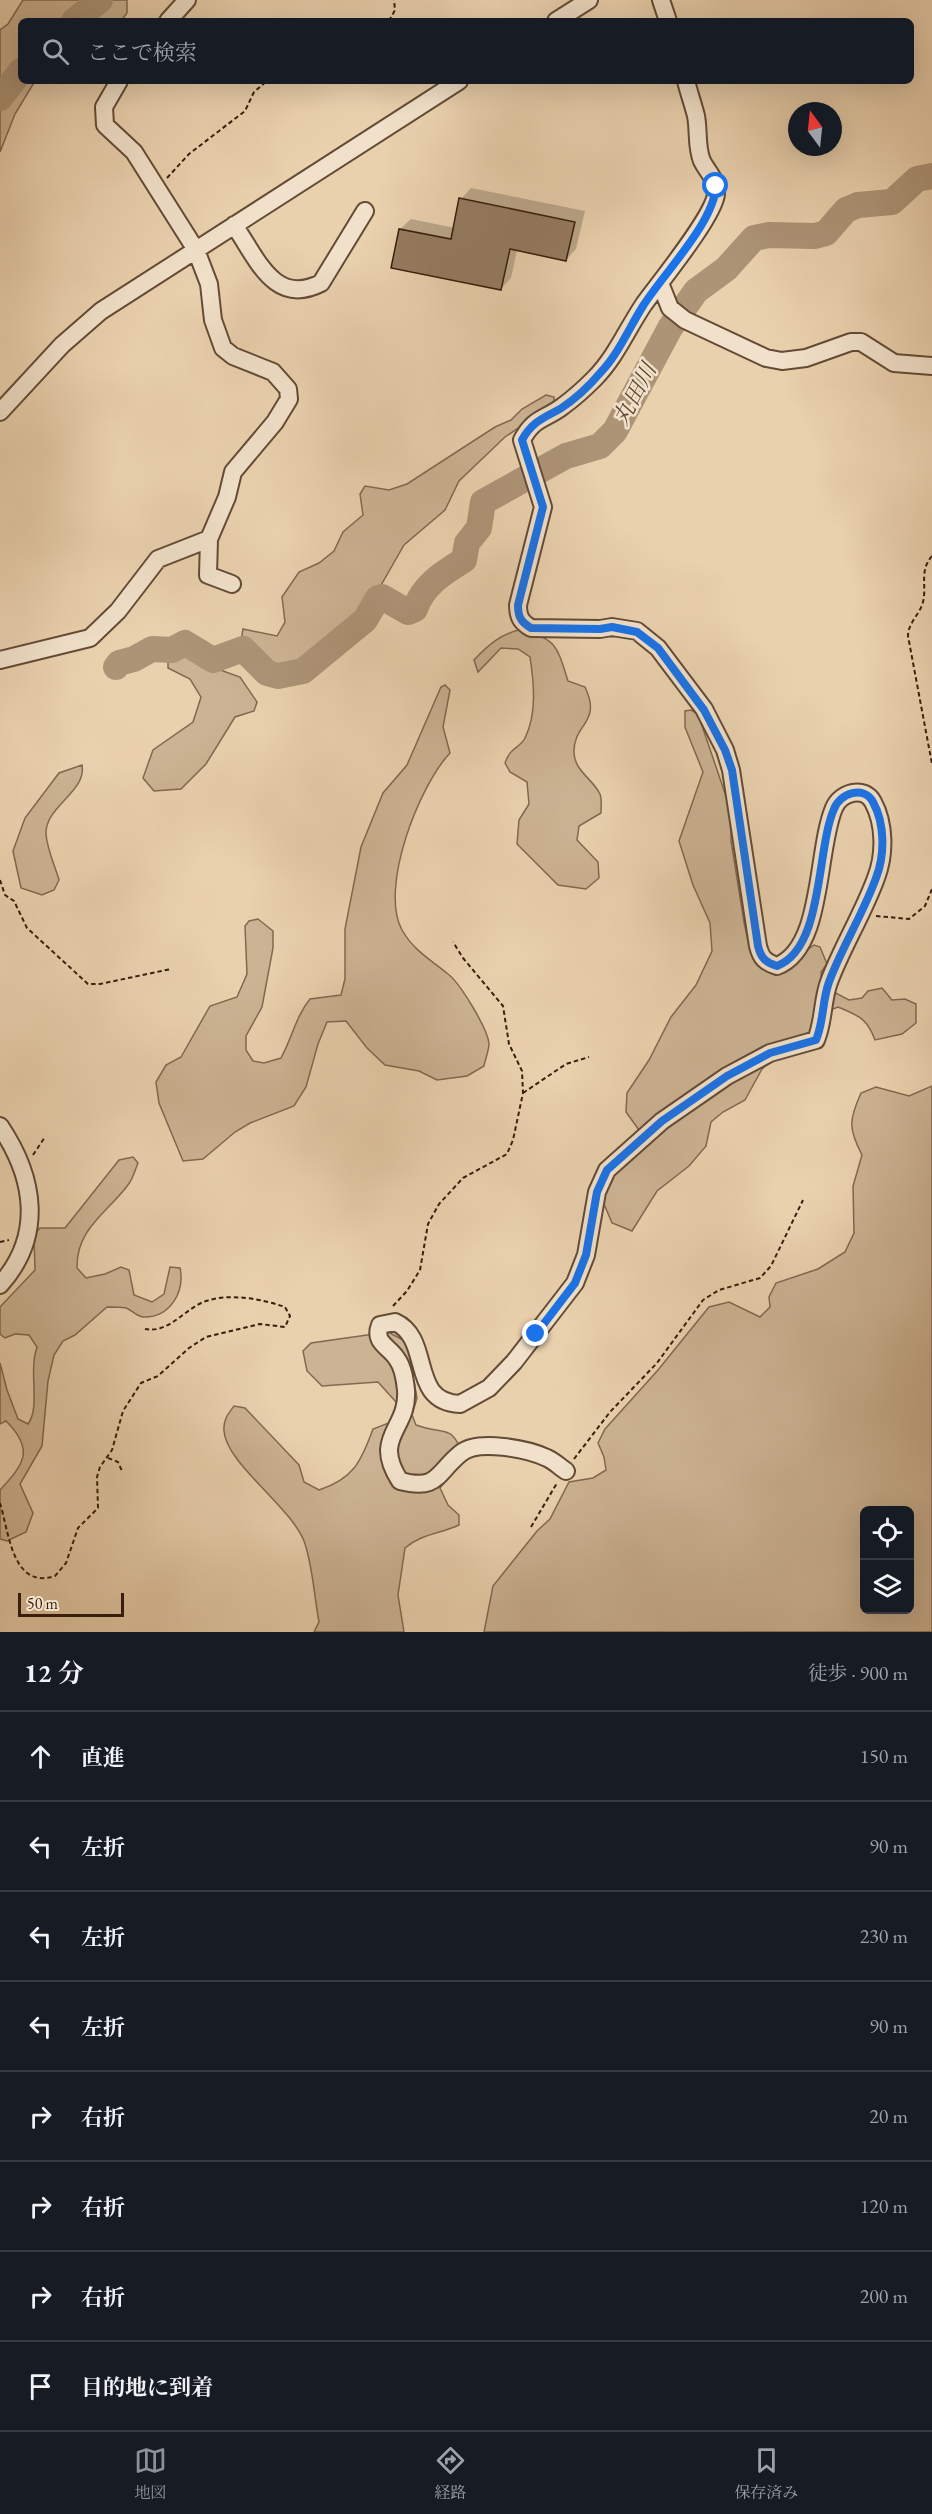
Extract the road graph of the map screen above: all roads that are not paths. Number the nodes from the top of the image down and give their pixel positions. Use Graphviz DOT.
graph roads {
  1 [pos="187,0"];
  2 [pos="589,0"];
  3 [pos="661,0"];
  4 [pos="171,18"];
  5 [pos="561,18"];
  6 [pos="667,18"];
  7 [pos="117,84"];
  8 [pos="454,84"];
  9 [pos="687,84"];
  10 [pos="365,211"];
  11 [pos="234,225"];
  12 [pos="196,250"];
  13 [pos="660,284"];
  14 [pos="932,366"];
  15 [pos="0,412"];
  16 [pos="209,539"];
  17 [pos="232,584"];
  18 [pos="0,660"];
  19 [pos="0,1126"];
  20 [pos="0,1285"];
  21 [pos="566,1471"];
  1 -- 4 [label="street"];
  2 -- 5 [label="street"];
  3 -- 6 [label="street"];
  7 -- 12 [label="street"];
  8 -- 11 [label="street"];
  9 -- 13 [label="street"];
  10 -- 11 [label="street"];
  11 -- 12 [label="street"];
  12 -- 15 [label="street"];
  12 -- 16 [label="street"];
  13 -- 14 [label="street"];
  13 -- 21 [label="street"];
  16 -- 17 [label="street"];
  16 -- 18 [label="street"];
  19 -- 20 [label="street"];
}
